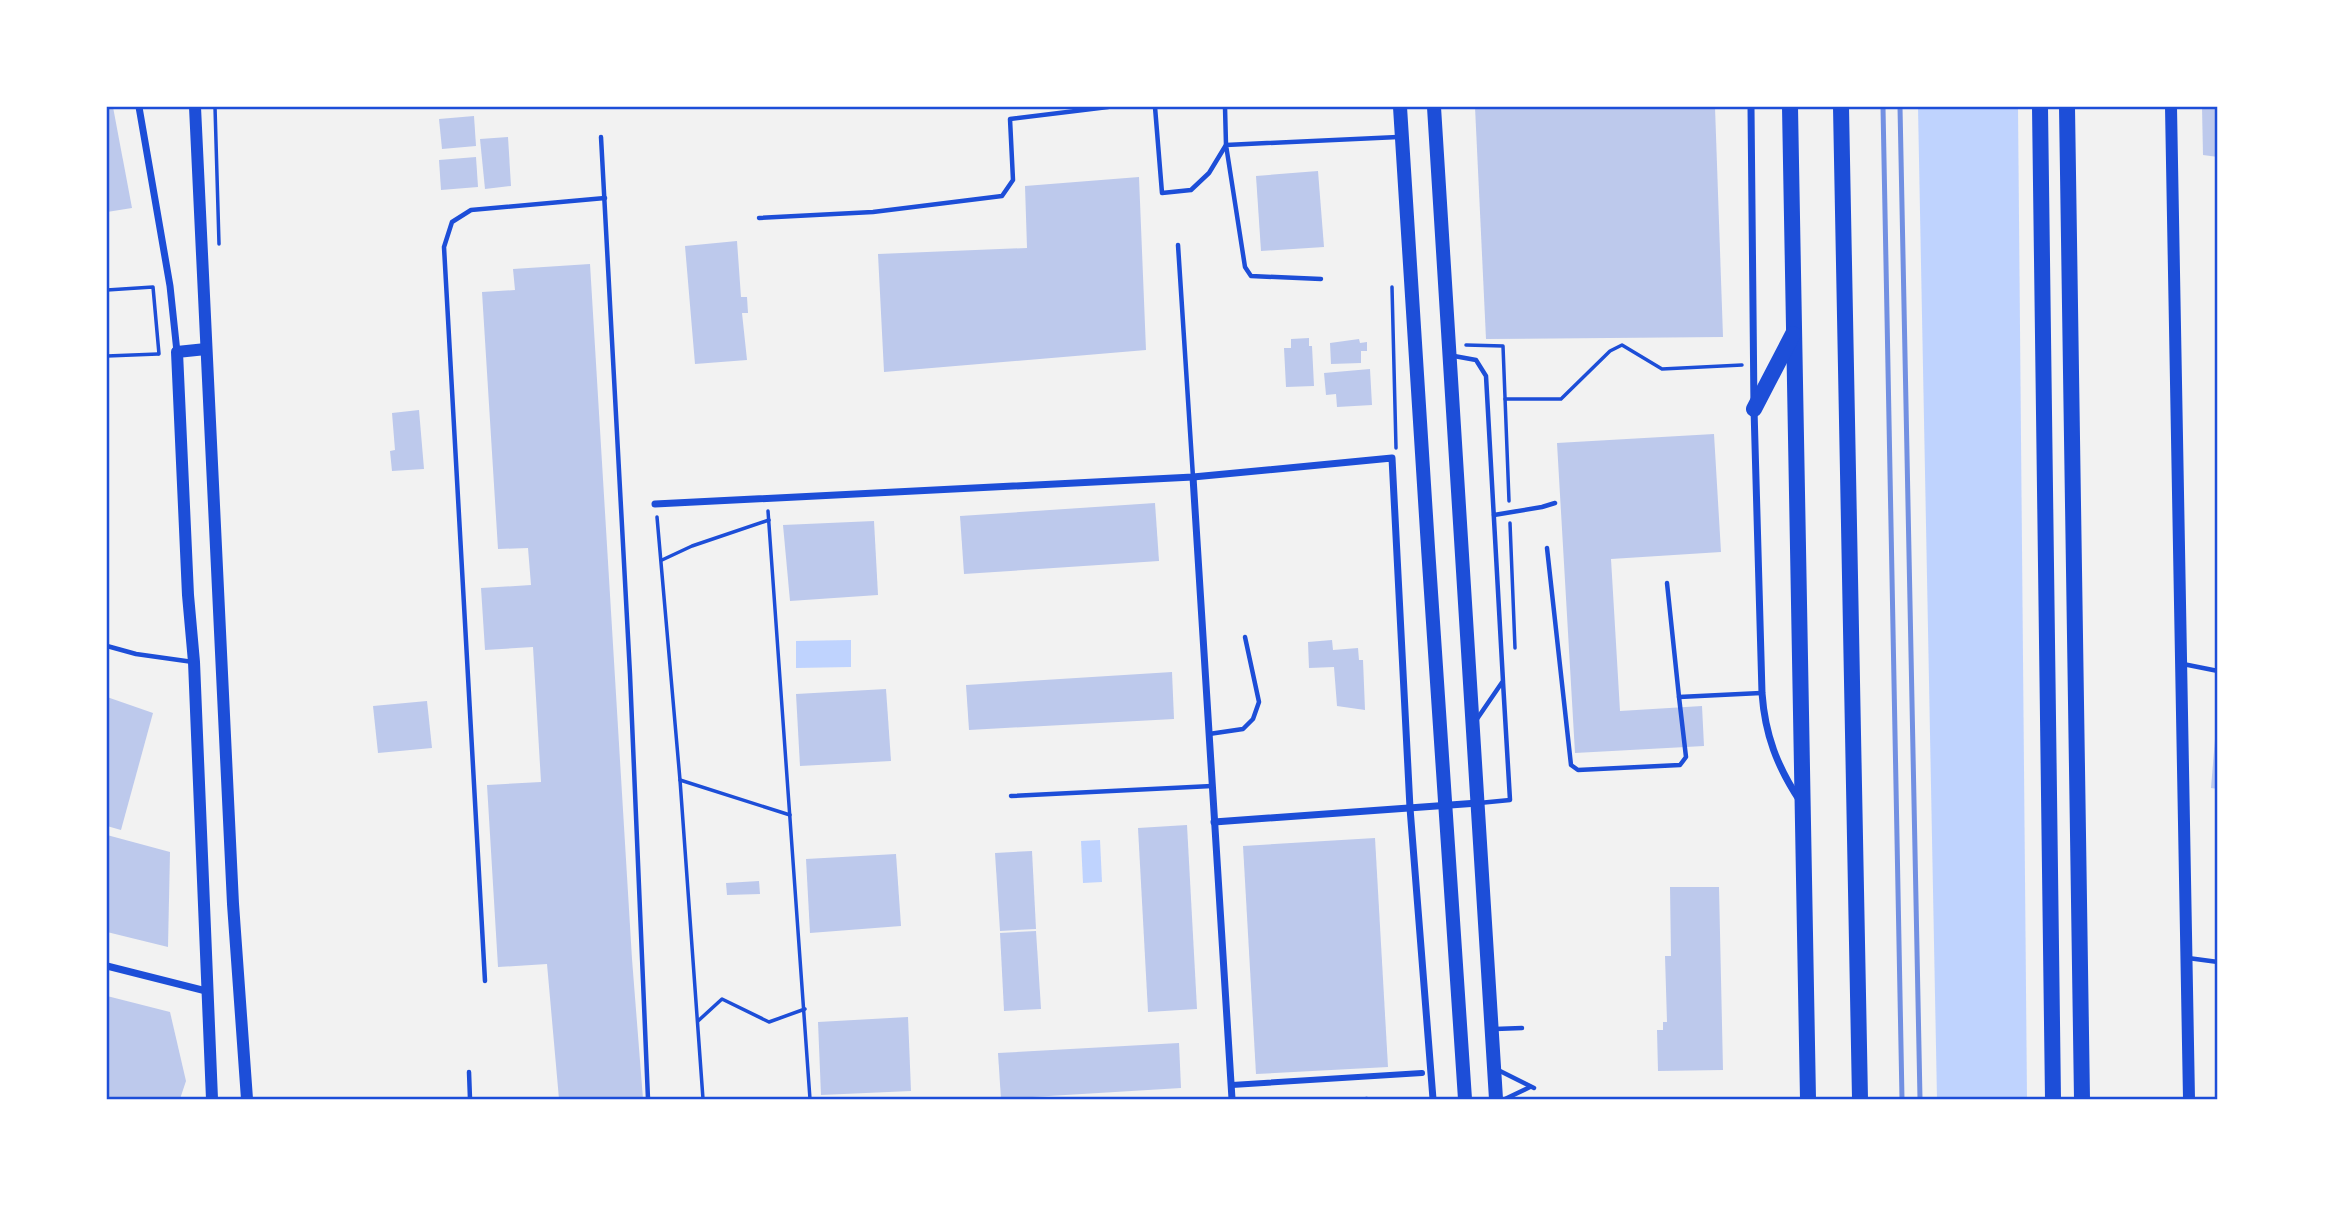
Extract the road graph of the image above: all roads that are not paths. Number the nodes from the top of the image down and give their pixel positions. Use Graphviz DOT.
graph roads {
  1 [pos="139,107"];
  2 [pos="195,107"];
  3 [pos="1108,107"];
  4 [pos="1156,107"];
  5 [pos="1226,107"];
  6 [pos="1401,107"];
  7 [pos="1434,107"];
  8 [pos="1751,107"];
  9 [pos="1790,107"];
  10 [pos="1841,107"];
  11 [pos="2039,107"];
  12 [pos="2067,107"];
  13 [pos="2171,107"];
  14 [pos="601,137"];
  15 [pos="1403,137"];
  16 [pos="1226,145"];
  17 [pos="605,198"];
  18 [pos="759,218"];
  19 [pos="1178,245"];
  20 [pos="1321,279"];
  21 [pos="1794,332"];
  22 [pos="206,349"];
  23 [pos="177,352"];
  24 [pos="1451,355"];
  25 [pos="1754,409"];
  26 [pos="1193,477"];
  27 [pos="1555,503"];
  28 [pos="655,504"];
  29 [pos="1493,515"];
  30 [pos="1547,548"];
  31 [pos="1667,583"];
  32 [pos="1245,637"];
  33 [pos="107,646"];
  34 [pos="194,662"];
  35 [pos="2183,664"];
  36 [pos="2218,671"];
  37 [pos="1503,681"];
  38 [pos="1762,693"];
  39 [pos="1679,697"];
  40 [pos="1473,726"];
  41 [pos="1208,734"];
  42 [pos="1212,786"];
  43 [pos="1011,796"];
  44 [pos="1478,803"];
  45 [pos="1444,805"];
  46 [pos="1803,806"];
  47 [pos="1410,808"];
  48 [pos="1213,822"];
  49 [pos="2187,957"];
  50 [pos="2218,962"];
  51 [pos="107,966"];
  52 [pos="485,981"];
  53 [pos="206,991"];
  54 [pos="1522,1028"];
  55 [pos="1492,1029"];
  56 [pos="1494,1068"];
  57 [pos="469,1072"];
  58 [pos="1422,1073"];
  59 [pos="1464,1074"];
  60 [pos="1232,1084"];
  61 [pos="212,1099"];
  62 [pos="247,1099"];
  63 [pos="470,1099"];
  64 [pos="648,1099"];
  65 [pos="1232,1099"];
  66 [pos="1433,1099"];
  67 [pos="1457,1099"];
  68 [pos="1465,1099"];
  69 [pos="1496,1099"];
  70 [pos="1505,1099"];
  71 [pos="1808,1099"];
  72 [pos="1860,1099"];
  73 [pos="2053,1099"];
  74 [pos="2082,1099"];
  75 [pos="2189,1099"];
  1 -- 23 [label="street"];
  2 -- 22 [label="street"];
  3 -- 18 [label="lane"];
  4 -- 16 [label="lane"];
  5 -- 16 [label="lane"];
  6 -- 15 [label="main road"];
  7 -- 24 [label="main road"];
  8 -- 25 [label="street"];
  9 -- 21 [label="highway"];
  10 -- 72 [label="highway"];
  11 -- 73 [label="highway"];
  12 -- 74 [label="highway"];
  13 -- 35 [label="street"];
  14 -- 17 [label="lane"];
  15 -- 16 [label="lane"];
  15 -- 45 [label="main road"];
  16 -- 20 [label="lane"];
  17 -- 52 [label="lane"];
  17 -- 64 [label="lane"];
  19 -- 26 [label="lane"];
  21 -- 25 [label="highway"];
  21 -- 46 [label="highway"];
  22 -- 23 [label="street"];
  22 -- 62 [label="street"];
  23 -- 34 [label="street"];
  24 -- 29 [label="lane"];
  24 -- 40 [label="main road"];
  25 -- 38 [label="street"];
  26 -- 28 [label="street"];
  26 -- 41 [label="street"];
  26 -- 47 [label="street"];
  27 -- 29 [label="lane"];
  29 -- 37 [label="lane"];
  30 -- 39 [label="lane"];
  31 -- 39 [label="lane"];
  32 -- 41 [label="lane"];
  33 -- 34 [label="lane"];
  34 -- 53 [label="street"];
  35 -- 36 [label="lane"];
  35 -- 49 [label="street"];
  37 -- 40 [label="lane"];
  37 -- 44 [label="lane"];
  38 -- 39 [label="lane"];
  38 -- 46 [label="street"];
  40 -- 44 [label="main road"];
  41 -- 42 [label="street"];
  42 -- 43 [label="lane"];
  42 -- 48 [label="street"];
  44 -- 45 [label="street"];
  44 -- 55 [label="main road"];
  45 -- 47 [label="street"];
  45 -- 59 [label="main road"];
  46 -- 71 [label="highway"];
  47 -- 48 [label="street"];
  47 -- 66 [label="street"];
  48 -- 60 [label="street"];
  49 -- 50 [label="lane"];
  49 -- 75 [label="street"];
  51 -- 53 [label="street"];
  53 -- 61 [label="street"];
  54 -- 55 [label="lane"];
  55 -- 56 [label="main road"];
  56 -- 69 [label="main road"];
  56 -- 70 [label="lane"];
  57 -- 63 [label="lane"];
  58 -- 60 [label="street"];
  59 -- 67 [label="main road"];
  59 -- 68 [label="main road"];
  60 -- 65 [label="street"];
}
